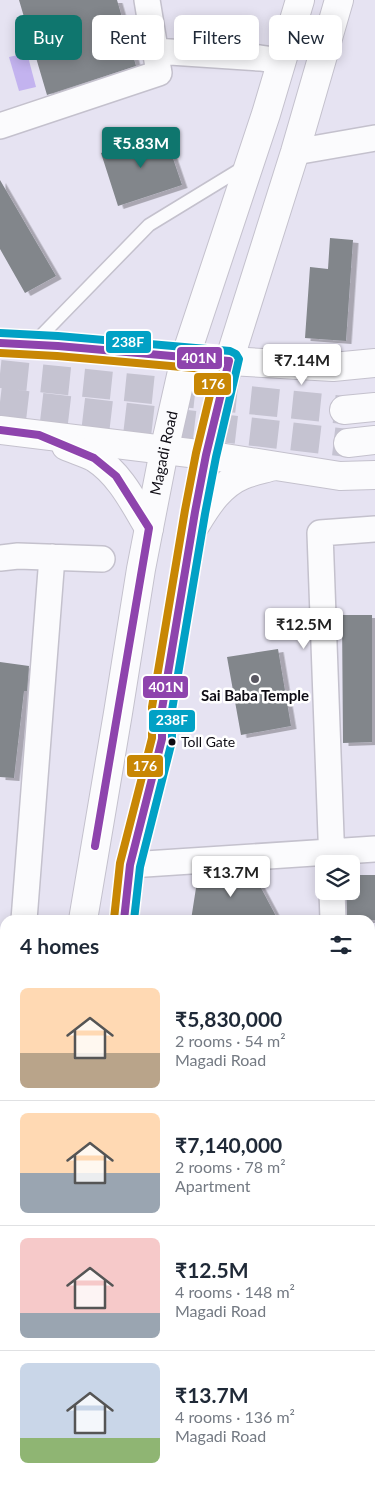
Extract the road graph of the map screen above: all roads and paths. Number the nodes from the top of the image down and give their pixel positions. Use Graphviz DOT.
graph roads {
  1 [pos="147,0"];
  2 [pos="300,0"];
  3 [pos="338,0"];
  4 [pos="149,15"];
  5 [pos="164,52"];
  6 [pos="156,60"];
  7 [pos="281,61"];
  8 [pos="0,126"];
  9 [pos="375,138"];
  10 [pos="295,152"];
  11 [pos="249,164"];
  12 [pos="0,344"];
  13 [pos="33,344"];
  14 [pos="185,358"];
  15 [pos="229,360"];
  16 [pos="375,364"];
  17 [pos="375,407"];
  18 [pos="344,410"];
  19 [pos="0,430"];
  20 [pos="39,435"];
  21 [pos="375,440"];
  22 [pos="348,442"];
  23 [pos="164,451"];
  24 [pos="206,455"];
  25 [pos="274,466"];
  26 [pos="375,475"];
  27 [pos="149,528"];
  28 [pos="375,529"];
  29 [pos="192,530"];
  30 [pos="52,557"];
  31 [pos="0,558"];
  32 [pos="102,559"];
  33 [pos="375,849"];
  34 [pos="332,855"];
  35 [pos="346,855"];
  36 [pos="315,859"];
  37 [pos="130,865"];
  38 [pos="332,900"];
  39 [pos="24,915"];
  40 [pos="84,915"];
  41 [pos="125,915"];
  42 [pos="333,915"];
  1 -- 4 [label="street"];
  2 -- 7 [label="main road, Magadi Road"];
  3 -- 10 [label="main road"];
  5 -- 7 [label="street"];
  6 -- 8 [label="street"];
  7 -- 11 [label="main road, Magadi Road"];
  9 -- 10 [label="street"];
  10 -- 15 [label="main road"];
  11 -- 13 [label="lane"];
  11 -- 14 [label="main road, Magadi Road"];
  12 -- 13 [label="main road"];
  13 -- 14 [label="main road"];
  14 -- 15 [label="main road"];
  14 -- 23 [label="main road, Magadi Road"];
  15 -- 16 [label="main road"];
  15 -- 24 [label="main road"];
  17 -- 18 [label="main road"];
  19 -- 20 [label="main road"];
  20 -- 23 [label="main road"];
  20 -- 27 [label="main road"];
  21 -- 22 [label="main road"];
  23 -- 24 [label="main road"];
  23 -- 27 [label="main road, Magadi Road"];
  24 -- 25 [label="main road"];
  24 -- 29 [label="main road"];
  25 -- 26 [label="main road"];
  25 -- 29 [label="main road"];
  27 -- 40 [label="main road, Magadi Road"];
  28 -- 34 [label="street"];
  29 -- 37 [label="main road"];
  30 -- 31 [label="street"];
  30 -- 32 [label="street"];
  30 -- 39 [label="street"];
  33 -- 35 [label="street"];
  36 -- 37 [label="street"];
  37 -- 41 [label="main road"];
  38 -- 42 [label="street"];
}
